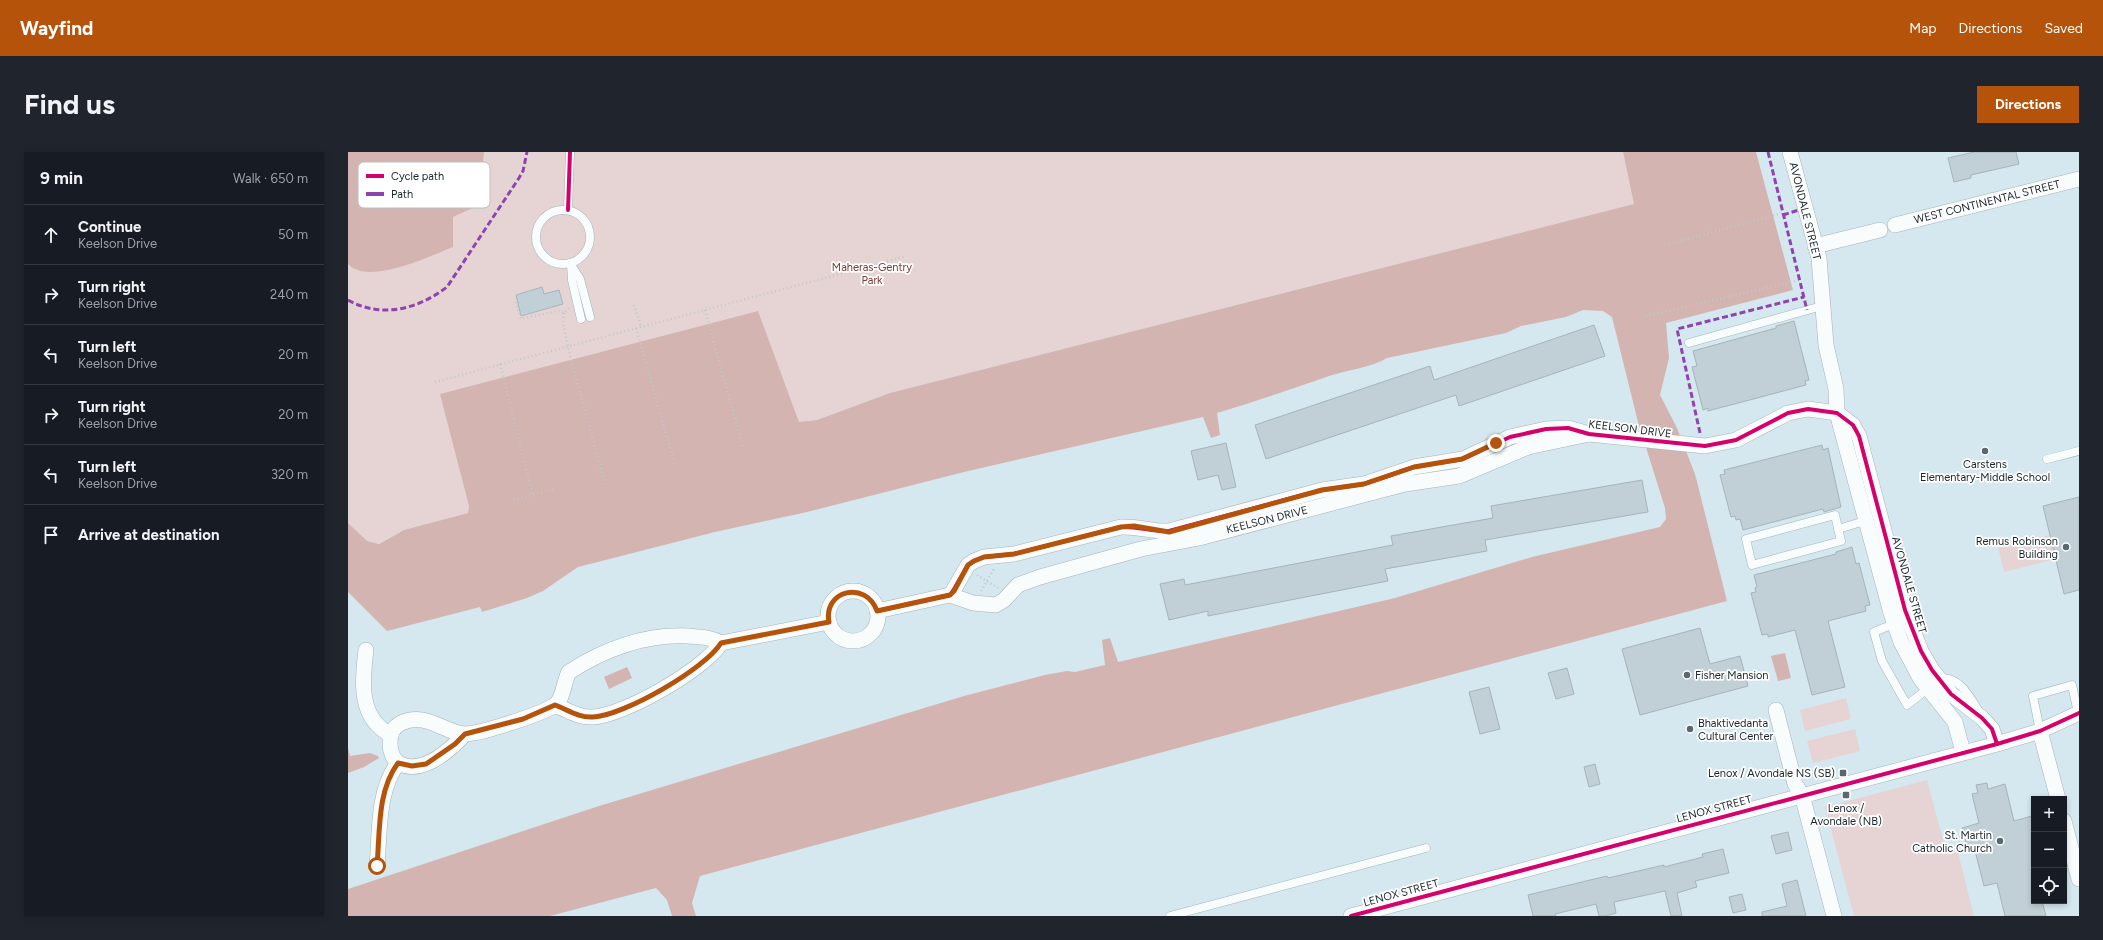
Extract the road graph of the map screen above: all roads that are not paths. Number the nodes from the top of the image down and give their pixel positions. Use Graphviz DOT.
graph roads {
  1 [pos="570,152"];
  2 [pos="1790,152"];
  3 [pos="2079,179"];
  4 [pos="568,210"];
  5 [pos="1895,225"];
  6 [pos="1880,230"];
  7 [pos="1815,246"];
  8 [pos="570,263"];
  9 [pos="1822,306"];
  10 [pos="590,317"];
  11 [pos="581,319"];
  12 [pos="1689,343"];
  13 [pos="1837,413"];
  14 [pos="1590,434"];
  15 [pos="2079,451"];
  16 [pos="2047,459"];
  17 [pos="1874,518"];
  18 [pos="1838,529"];
  19 [pos="950,595"];
  20 [pos="877,611"];
  21 [pos="1901,621"];
  22 [pos="829,622"];
  23 [pos="721,643"];
  24 [pos="366,650"];
  25 [pos="1933,684"];
  26 [pos="1962,702"];
  27 [pos="555,705"];
  28 [pos="1776,710"];
  29 [pos="2079,713"];
  30 [pos="1950,715"];
  31 [pos="1982,718"];
  32 [pos="2040,731"];
  33 [pos="391,734"];
  34 [pos="465,734"];
  35 [pos="1997,744"];
  36 [pos="1963,752"];
  37 [pos="398,763"];
  38 [pos="1802,794"];
  39 [pos="2057,796"];
  40 [pos="2067,832"];
  41 [pos="1426,848"];
  42 [pos="377,866"];
  43 [pos="2079,879"];
  44 [pos="1381,912"];
  45 [pos="1170,916"];
  46 [pos="1351,916"];
  47 [pos="1834,916"];
  1 -- 4 [label="lane"];
  2 -- 7 [label="street, AVONDALE STREET"];
  3 -- 5 [label="street, WEST CONTINENTAL STREET"];
  4 -- 8 [label="lane"];
  4 -- 8 [label="lane"];
  6 -- 7 [label="street"];
  7 -- 9 [label="street, AVONDALE STREET"];
  8 -- 10 [label="lane"];
  8 -- 11 [label="lane"];
  9 -- 12 [label="lane"];
  9 -- 13 [label="street, AVONDALE STREET"];
  13 -- 14 [label="street, KEELSON DRIVE"];
  13 -- 17 [label="street, AVONDALE STREET"];
  14 -- 19 [label="street, KEELSON DRIVE"];
  14 -- 19 [label="street, KEELSON DRIVE"];
  15 -- 16 [label="lane"];
  17 -- 18 [label="lane"];
  17 -- 21 [label="street, AVONDALE STREET"];
  18 -- 18 [label="lane"];
  19 -- 20 [label="street"];
  20 -- 22 [label="street"];
  20 -- 22 [label="street"];
  21 -- 25 [label="street, AVONDALE STREET"];
  21 -- 25 [label="lane"];
  22 -- 23 [label="street"];
  23 -- 27 [label="street"];
  23 -- 27 [label="street"];
  24 -- 33 [label="street"];
  25 -- 26 [label="street, AVONDALE STREET"];
  25 -- 30 [label="street, AVONDALE STREET"];
  25 -- 31 [label="lane"];
  26 -- 30 [label="street"];
  26 -- 31 [label="street, AVONDALE STREET"];
  27 -- 34 [label="street"];
  28 -- 38 [label="street"];
  29 -- 32 [label="street, LENOX STREET"];
  29 -- 32 [label="lane"];
  30 -- 36 [label="street, AVONDALE STREET"];
  31 -- 35 [label="street, AVONDALE STREET"];
  32 -- 35 [label="street, LENOX STREET"];
  32 -- 39 [label="street"];
  33 -- 34 [label="street"];
  33 -- 37 [label="street"];
  34 -- 37 [label="street"];
  35 -- 36 [label="street, LENOX STREET"];
  36 -- 38 [label="street, LENOX STREET"];
  37 -- 42 [label="street"];
  38 -- 44 [label="street, LENOX STREET"];
  38 -- 47 [label="street"];
  40 -- 43 [label="street"];
  41 -- 45 [label="lane"];
  44 -- 46 [label="street, LENOX STREET"];
}
